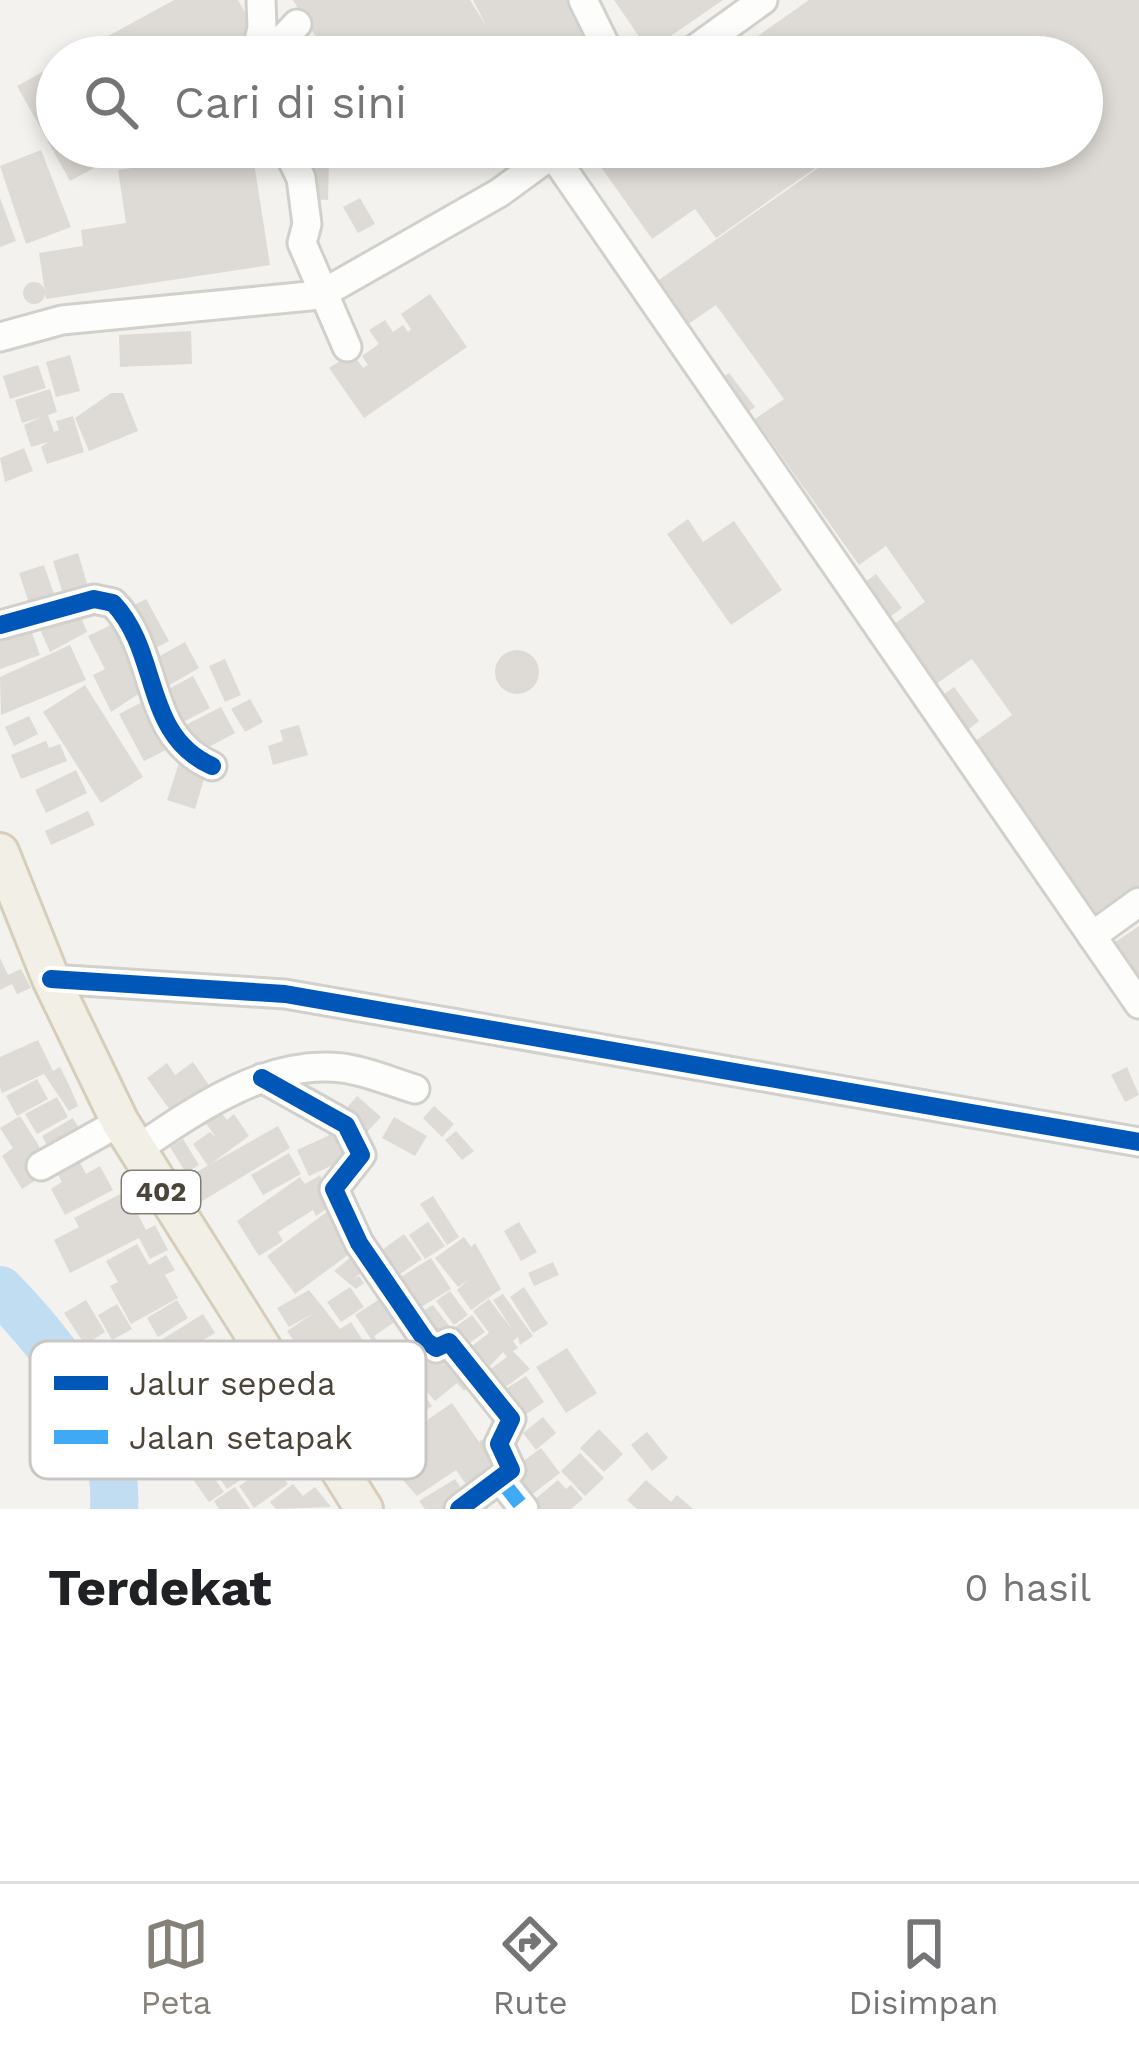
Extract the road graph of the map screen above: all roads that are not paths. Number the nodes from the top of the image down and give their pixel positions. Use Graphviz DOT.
graph roads {
  1 [pos="261,0"];
  2 [pos="584,0"];
  3 [pos="763,0"];
  4 [pos="297,24"];
  5 [pos="260,36"];
  6 [pos="286,36"];
  7 [pos="601,36"];
  8 [pos="713,36"];
  9 [pos="296,168"];
  10 [pos="534,168"];
  11 [pos="569,168"];
  12 [pos="320,295"];
  13 [pos="0,338"];
  14 [pos="347,347"];
  15 [pos="0,626"];
  16 [pos="212,766"];
  17 [pos="0,852"];
  18 [pos="1139,902"];
  19 [pos="1092,936"];
  20 [pos="51,979"];
  21 [pos="1139,1004"];
  22 [pos="262,1078"];
  23 [pos="415,1089"];
  24 [pos="128,1136"];
  25 [pos="1139,1142"];
  26 [pos="41,1166"];
  27 [pos="258,1341"];
  28 [pos="345,1479"];
  29 [pos="501,1480"];
  30 [pos="364,1509"];
  31 [pos="459,1509"];
  32 [pos="524,1509"];
  1 -- 5 [label="street"];
  2 -- 7 [label="street"];
  3 -- 8 [label="street"];
  4 -- 6 [label="street"];
  9 -- 12 [label="street"];
  10 -- 12 [label="street"];
  11 -- 19 [label="street"];
  12 -- 13 [label="street"];
  12 -- 14 [label="street"];
  15 -- 16 [label="street"];
  17 -- 20 [label="main road, 402"];
  18 -- 19 [label="street"];
  19 -- 21 [label="street"];
  20 -- 24 [label="main road, 402"];
  20 -- 25 [label="street"];
  22 -- 23 [label="street"];
  22 -- 24 [label="street"];
  22 -- 29 [label="street"];
  24 -- 26 [label="street"];
  24 -- 27 [label="main road, 402"];
  28 -- 30 [label="main road, 402"];
  29 -- 31 [label="street"];
  29 -- 32 [label="street"];
}
